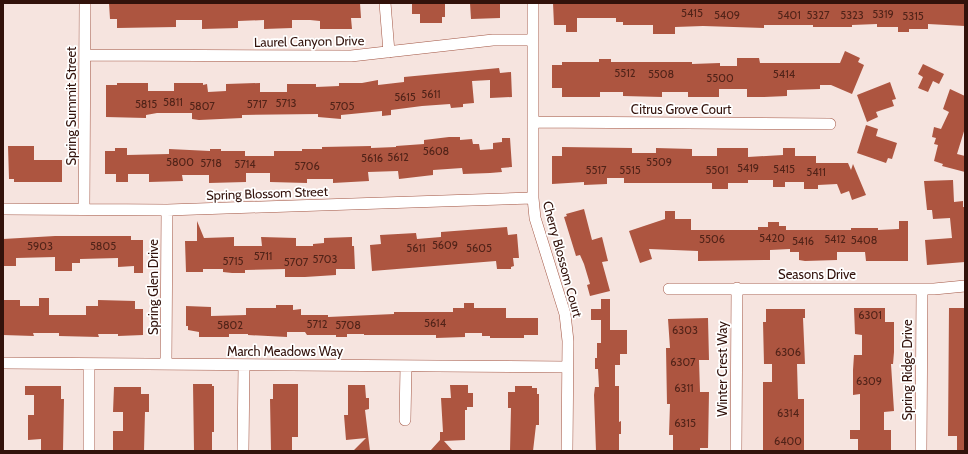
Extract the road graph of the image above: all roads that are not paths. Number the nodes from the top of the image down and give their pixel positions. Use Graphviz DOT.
graph roads {
  1 [pos="85,3"];
  2 [pos="385,3"];
  3 [pos="533,3"];
  4 [pos="533,40"];
  5 [pos="389,52"];
  6 [pos="85,55"];
  7 [pos="533,122"];
  8 [pos="830,124"];
  9 [pos="533,198"];
  10 [pos="3,209"];
  11 [pos="84,209"];
  12 [pos="167,210"];
  13 [pos="965,286"];
  14 [pos="669,288"];
  15 [pos="737,288"];
  16 [pos="922,289"];
  17 [pos="3,363"];
  18 [pos="89,364"];
  19 [pos="166,364"];
  20 [pos="244,365"];
  21 [pos="406,366"];
  22 [pos="567,367"];
  23 [pos="405,420"];
  24 [pos="89,451"];
  25 [pos="243,451"];
  26 [pos="567,451"];
  27 [pos="736,451"];
  28 [pos="921,451"];
  1 -- 6 [label="street, Spring Summit Street"];
  2 -- 5 [label="street"];
  3 -- 4 [label="street, Cherry Blossom Court"];
  4 -- 5 [label="street, Laurel Canyon Drive"];
  4 -- 7 [label="street, Cherry Blossom Court"];
  5 -- 6 [label="street, Laurel Canyon Drive"];
  6 -- 11 [label="street, Spring Summit Street"];
  7 -- 8 [label="street, Citrus Grove Court"];
  7 -- 9 [label="street, Cherry Blossom Court"];
  9 -- 12 [label="street, Spring Blossom Street"];
  9 -- 22 [label="street, Cherry Blossom Court"];
  10 -- 11 [label="street, Spring Blossom Street"];
  11 -- 12 [label="street, Spring Blossom Street"];
  12 -- 19 [label="street, Spring Glen Drive"];
  13 -- 16 [label="street, Seasons Drive"];
  14 -- 15 [label="street, Seasons Drive"];
  15 -- 16 [label="street, Seasons Drive"];
  15 -- 27 [label="street, Winter Crest Way"];
  16 -- 28 [label="street, Spring Ridge Drive"];
  17 -- 18 [label="street, March Meadows Way"];
  18 -- 19 [label="street, March Meadows Way"];
  18 -- 24 [label="street"];
  19 -- 20 [label="street, March Meadows Way"];
  20 -- 21 [label="street, March Meadows Way"];
  20 -- 25 [label="street"];
  21 -- 22 [label="street, March Meadows Way"];
  21 -- 23 [label="street"];
  22 -- 26 [label="street, Cherry Blossom Court"];
}
